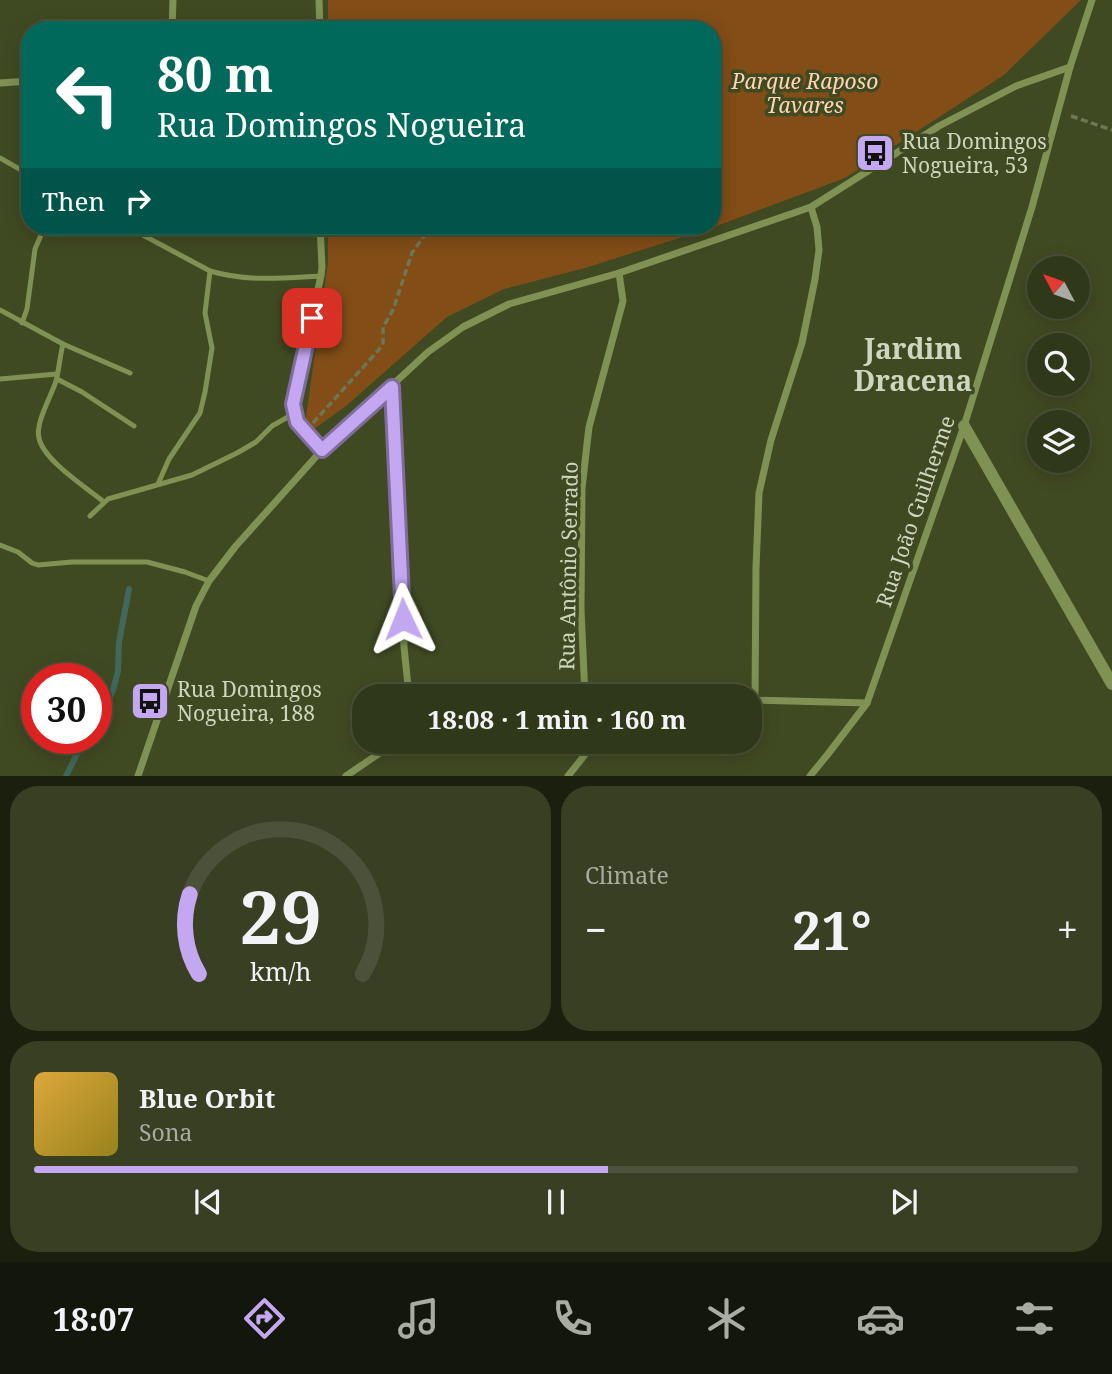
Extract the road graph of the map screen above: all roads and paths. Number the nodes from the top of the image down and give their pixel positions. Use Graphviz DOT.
graph roads {
  1 [pos="173,0"];
  2 [pos="319,0"];
  3 [pos="1093,0"];
  4 [pos="172,21"];
  5 [pos="320,21"];
  6 [pos="1070,67"];
  7 [pos="21,81"];
  8 [pos="0,83"];
  9 [pos="1058,112"];
  10 [pos="1112,130"];
  11 [pos="0,158"];
  12 [pos="21,170"];
  13 [pos="811,207"];
  14 [pos="41,235"];
  15 [pos="143,235"];
  16 [pos="320,235"];
  17 [pos="425,235"];
  18 [pos="210,271"];
  19 [pos="619,273"];
  20 [pos="321,276"];
  21 [pos="0,310"];
  22 [pos="22,323"];
  23 [pos="63,344"];
  24 [pos="131,373"];
  25 [pos="57,376"];
  26 [pos="0,379"];
  27 [pos="392,387"];
  28 [pos="295,413"];
  29 [pos="134,426"];
  30 [pos="964,426"];
  31 [pos="322,450"];
  32 [pos="158,484"];
  33 [pos="104,502"];
  34 [pos="89,516"];
  35 [pos="0,545"];
  36 [pos="209,581"];
  37 [pos="409,684"];
  38 [pos="584,684"];
  39 [pos="753,684"];
  40 [pos="1112,684"];
  41 [pos="762,700"];
  42 [pos="866,703"];
  43 [pos="378,754"];
  44 [pos="585,754"];
  45 [pos="138,775"];
  46 [pos="346,775"];
  47 [pos="568,775"];
  48 [pos="810,775"];
  1 -- 4 [label="street"];
  2 -- 5 [label="street"];
  3 -- 6 [label="street, Rua João Guilherme"];
  6 -- 9 [label="street, Rua João Guilherme"];
  6 -- 13 [label="street"];
  7 -- 8 [label="street"];
  9 -- 10 [label="path"];
  9 -- 30 [label="street, Rua João Guilherme"];
  11 -- 12 [label="lane"];
  13 -- 19 [label="street"];
  13 -- 39 [label="street"];
  14 -- 22 [label="lane"];
  15 -- 18 [label="lane"];
  16 -- 20 [label="street"];
  17 -- 28 [label="path"];
  18 -- 20 [label="lane"];
  18 -- 32 [label="lane"];
  19 -- 27 [label="street"];
  19 -- 38 [label="street, Rua Antônio Serrado"];
  20 -- 28 [label="street"];
  21 -- 22 [label="lane"];
  22 -- 23 [label="lane"];
  23 -- 24 [label="lane"];
  23 -- 25 [label="lane"];
  25 -- 26 [label="lane"];
  25 -- 29 [label="lane"];
  25 -- 33 [label="lane"];
  27 -- 31 [label="street"];
  27 -- 37 [label="street"];
  28 -- 31 [label="street"];
  28 -- 32 [label="lane"];
  30 -- 40 [label="street"];
  30 -- 42 [label="street, Rua João Guilherme"];
  31 -- 36 [label="street"];
  32 -- 33 [label="lane"];
  33 -- 34 [label="lane"];
  35 -- 36 [label="lane"];
  36 -- 45 [label="street"];
  41 -- 42 [label="street"];
  42 -- 48 [label="street, Rua João Guilherme"];
  43 -- 46 [label="street"];
  44 -- 47 [label="street"];
}
